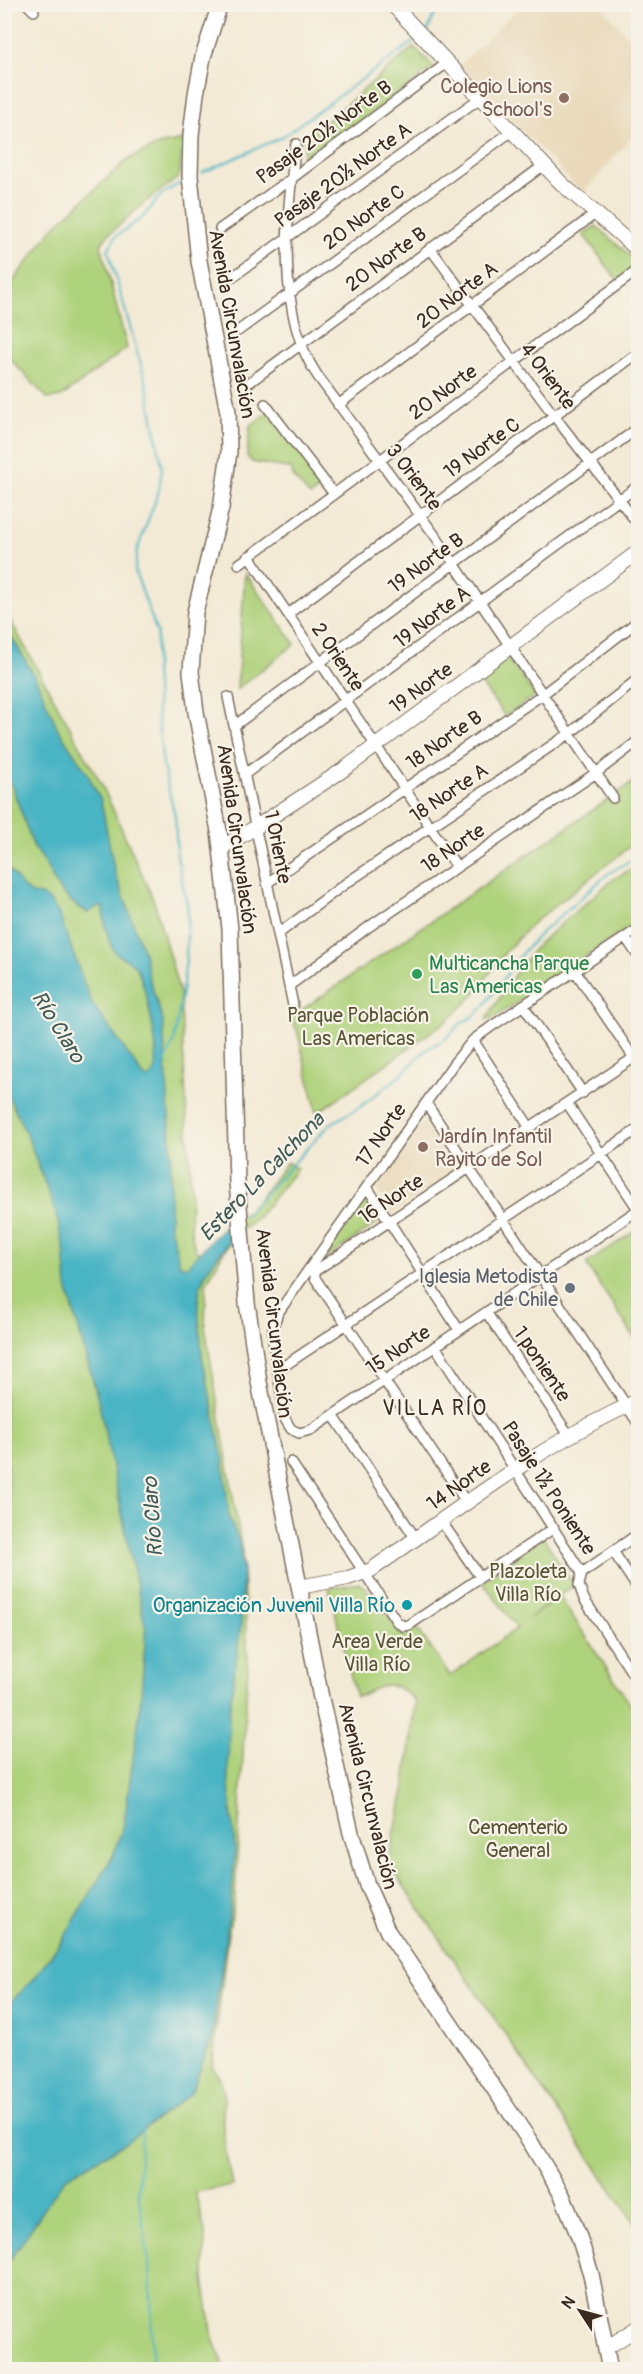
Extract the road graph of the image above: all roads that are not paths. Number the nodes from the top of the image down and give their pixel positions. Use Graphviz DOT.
graph roads {
  1 [pos="220,4"];
  2 [pos="392,4"];
  3 [pos="447,63"];
  4 [pos="480,98"];
  5 [pos="512,131"];
  6 [pos="296,144"];
  7 [pos="544,165"];
  8 [pos="291,179"];
  9 [pos="596,214"];
  10 [pos="220,229"];
  11 [pos="288,238"];
  12 [pos="430,248"];
  13 [pos="639,250"];
  14 [pos="639,270"];
  15 [pos="227,281"];
  16 [pos="291,294"];
  17 [pos="473,306"];
  18 [pos="238,331"];
  19 [pos="300,344"];
  20 [pos="639,353"];
  21 [pos="514,362"];
  22 [pos="250,382"];
  23 [pos="265,404"];
  24 [pos="338,405"];
  25 [pos="555,417"];
  26 [pos="639,429"];
  27 [pos="380,461"];
  28 [pos="591,464"];
  29 [pos="639,486"];
  30 [pos="334,494"];
  31 [pos="620,500"];
  32 [pos="421,516"];
  33 [pos="639,524"];
  34 [pos="639,552"];
  35 [pos="249,556"];
  36 [pos="239,564"];
  37 [pos="455,564"];
  38 [pos="481,603"];
  39 [pos="288,614"];
  40 [pos="639,621"];
  41 [pos="511,646"];
  42 [pos="321,663"];
  43 [pos="639,679"];
  44 [pos="543,694"];
  45 [pos="228,697"];
  46 [pos="347,702"];
  47 [pos="234,726"];
  48 [pos="569,734"];
  49 [pos="639,741"];
  50 [pos="376,746"];
  51 [pos="596,773"];
  52 [pos="245,774"];
  53 [pos="405,789"];
  54 [pos="613,798"];
  55 [pos="256,827"];
  56 [pos="430,827"];
  57 [pos="221,848"];
  58 [pos="457,867"];
  59 [pos="267,883"];
  60 [pos="639,929"];
  61 [pos="278,934"];
  62 [pos="626,938"];
  63 [pos="639,956"];
  64 [pos="575,971"];
  65 [pos="289,986"];
  66 [pos="292,1005"];
  67 [pos="523,1005"];
  68 [pos="473,1040"];
  69 [pos="636,1057"];
  70 [pos="583,1093"];
  71 [pos="426,1103"];
  72 [pos="567,1103"];
  73 [pos="530,1128"];
  74 [pos="639,1129"];
  75 [pos="601,1154"];
  76 [pos="470,1168"];
  77 [pos="367,1187"];
  78 [pos="639,1210"];
  79 [pos="504,1219"];
  80 [pos="388,1222"];
  81 [pos="422,1274"];
  82 [pos="541,1275"];
  83 [pos="486,1312"];
  84 [pos="346,1324"];
  85 [pos="459,1330"];
  86 [pos="435,1346"];
  87 [pos="278,1370"];
  88 [pos="384,1381"];
  89 [pos="633,1404"];
  90 [pos="333,1415"];
  91 [pos="639,1423"];
  92 [pos="294,1431"];
  93 [pos="568,1435"];
  94 [pos="291,1462"];
  95 [pos="515,1469"];
  96 [pos="467,1503"];
  97 [pos="441,1521"];
  98 [pos="554,1528"];
  99 [pos="639,1534"];
  100 [pos="416,1539"];
  101 [pos="613,1551"];
  102 [pos="365,1573"];
  103 [pos="582,1573"];
  104 [pos="480,1577"];
  105 [pos="299,1587"];
  106 [pos="639,1589"];
  107 [pos="639,1682"];
  108 [pos="639,2328"];
  109 [pos="606,2348"];
  110 [pos="610,2370"];
  1 -- 57 [label="main road, Avenida Circunvalación"];
  2 -- 3 [label="street"];
  3 -- 4 [label="street"];
  3 -- 8 [label="street, Pasaje 20½ Norte B"];
  4 -- 5 [label="street"];
  4 -- 11 [label="street, Pasaje 20½ Norte A"];
  5 -- 7 [label="street"];
  5 -- 16 [label="street, 20 Norte C"];
  6 -- 8 [label="street, 3 Oriente"];
  7 -- 9 [label="street"];
  7 -- 12 [label="street, 20 Norte B"];
  8 -- 10 [label="street, Pasaje 20½ Norte B"];
  8 -- 11 [label="street, 3 Oriente"];
  9 -- 13 [label="street"];
  9 -- 17 [label="street, 20 Norte A"];
  11 -- 15 [label="street, Pasaje 20½ Norte A"];
  11 -- 16 [label="street, 3 Oriente"];
  12 -- 17 [label="street, 4 Oriente"];
  12 -- 19 [label="street, 20 Norte B"];
  14 -- 21 [label="street, 20 Norte"];
  16 -- 18 [label="street, 20 Norte C"];
  16 -- 19 [label="street, 3 Oriente"];
  17 -- 21 [label="street, 4 Oriente"];
  17 -- 24 [label="street, 20 Norte A"];
  19 -- 22 [label="street, 20 Norte B"];
  19 -- 24 [label="street, 3 Oriente"];
  20 -- 25 [label="street, 19 Norte C"];
  21 -- 25 [label="street, 4 Oriente"];
  21 -- 27 [label="street, 20 Norte"];
  23 -- 30 [label="street"];
  24 -- 27 [label="street, 3 Oriente"];
  25 -- 28 [label="street, 4 Oriente"];
  25 -- 32 [label="street, 19 Norte C"];
  26 -- 28 [label="street, 19 Norte B"];
  27 -- 30 [label="street, 20 Norte"];
  27 -- 32 [label="street, 3 Oriente"];
  28 -- 31 [label="street, 4 Oriente"];
  28 -- 37 [label="street, 19 Norte B"];
  29 -- 31 [label="street, 19 Norte A"];
  30 -- 35 [label="street, 20 Norte"];
  31 -- 33 [label="street, 4 Oriente"];
  31 -- 38 [label="street, 19 Norte A"];
  32 -- 37 [label="street, 3 Oriente"];
  32 -- 39 [label="street, 19 Norte C"];
  34 -- 41 [label="street, 19 Norte"];
  35 -- 36 [label="street, 20 Norte"];
  35 -- 39 [label="street, 2 Oriente"];
  37 -- 38 [label="street, 3 Oriente"];
  37 -- 42 [label="street, 19 Norte B"];
  38 -- 41 [label="street, 3 Oriente"];
  38 -- 46 [label="street, 19 Norte A"];
  39 -- 42 [label="street, 2 Oriente"];
  40 -- 44 [label="street, 18 Norte B"];
  41 -- 44 [label="street, 3 Oriente"];
  41 -- 50 [label="street, 19 Norte"];
  42 -- 46 [label="street, 2 Oriente"];
  42 -- 47 [label="street, 19 Norte B"];
  43 -- 48 [label="street, 18 Norte A"];
  44 -- 48 [label="street, 3 Oriente"];
  44 -- 53 [label="street, 18 Norte B"];
  45 -- 47 [label="street, 1 Oriente"];
  46 -- 50 [label="street, 2 Oriente"];
  46 -- 52 [label="street, 19 Norte A"];
  47 -- 52 [label="street, 1 Oriente"];
  48 -- 51 [label="street, 3 Oriente"];
  48 -- 56 [label="street, 18 Norte A"];
  49 -- 51 [label="street, 18 Norte"];
  50 -- 53 [label="street, 2 Oriente"];
  50 -- 55 [label="street, 19 Norte"];
  51 -- 54 [label="street, 3 Oriente"];
  51 -- 58 [label="street, 18 Norte"];
  52 -- 55 [label="street, 1 Oriente"];
  53 -- 56 [label="street, 2 Oriente"];
  53 -- 59 [label="street, 18 Norte B"];
  55 -- 57 [label="street, 19 Norte"];
  55 -- 59 [label="street, 1 Oriente"];
  56 -- 58 [label="street, 2 Oriente"];
  56 -- 61 [label="street, 18 Norte A"];
  57 -- 105 [label="main road, Avenida Circunvalación"];
  58 -- 65 [label="street, 18 Norte"];
  59 -- 61 [label="street, 1 Oriente"];
  60 -- 62 [label="street, 17 Norte"];
  61 -- 65 [label="street, 1 Oriente"];
  62 -- 63 [label="street"];
  62 -- 64 [label="street, 17 Norte"];
  64 -- 67 [label="street, 17 Norte"];
  64 -- 69 [label="street"];
  65 -- 66 [label="street, 1 Oriente"];
  67 -- 68 [label="street, 17 Norte"];
  67 -- 70 [label="street"];
  68 -- 71 [label="street, 17 Norte"];
  68 -- 73 [label="street"];
  69 -- 70 [label="street, 16 Norte"];
  70 -- 72 [label="street, 16 Norte"];
  71 -- 76 [label="street"];
  71 -- 77 [label="street, 17 Norte"];
  72 -- 73 [label="street, 16 Norte"];
  72 -- 75 [label="street"];
  73 -- 76 [label="street, 16 Norte"];
  74 -- 75 [label="street"];
  75 -- 78 [label="street"];
  75 -- 79 [label="street"];
  76 -- 79 [label="street"];
  76 -- 80 [label="street, 16 Norte"];
  77 -- 80 [label="street"];
  77 -- 87 [label="street, 17 Norte"];
  78 -- 82 [label="street, 15 Norte"];
  79 -- 81 [label="street"];
  79 -- 82 [label="street"];
  80 -- 81 [label="street"];
  80 -- 84 [label="street, 16 Norte"];
  81 -- 84 [label="street"];
  81 -- 85 [label="street"];
  82 -- 83 [label="street, 15 Norte"];
  82 -- 89 [label="street"];
  83 -- 85 [label="street, 15 Norte"];
  83 -- 93 [label="street, 1 poniente"];
  84 -- 87 [label="street"];
  84 -- 88 [label="street"];
  85 -- 86 [label="street, 15 Norte"];
  86 -- 88 [label="street, 15 Norte"];
  86 -- 95 [label="street, Pasaje 1½ Poniente"];
  87 -- 92 [label="street, 17 Norte"];
  88 -- 90 [label="street, 15 Norte"];
  88 -- 96 [label="street"];
  89 -- 91 [label="street"];
  89 -- 93 [label="street, 14 Norte"];
  90 -- 92 [label="street, 15 Norte"];
  90 -- 100 [label="street"];
  93 -- 95 [label="street, 14 Norte"];
  94 -- 102 [label="street"];
  95 -- 96 [label="street, 14 Norte"];
  95 -- 98 [label="street, Pasaje 1½ Poniente"];
  96 -- 97 [label="street, 14 Norte"];
  97 -- 100 [label="street, 14 Norte"];
  97 -- 104 [label="street"];
  98 -- 103 [label="street, Pasaje 1½ Poniente"];
  98 -- 104 [label="street"];
  99 -- 101 [label="street"];
  100 -- 102 [label="street, 14 Norte"];
  101 -- 103 [label="street"];
  101 -- 106 [label="street"];
  102 -- 104 [label="street"];
  102 -- 105 [label="street, 14 Norte"];
  103 -- 107 [label="street, Pasaje 1½ Poniente"];
  105 -- 109 [label="main road, Avenida Circunvalación"];
  108 -- 109 [label="street"];
  109 -- 110 [label="main road, Avenida Circunvalación"];
}
